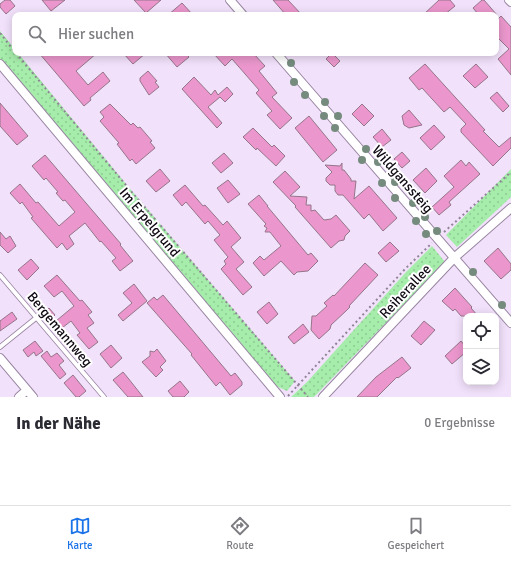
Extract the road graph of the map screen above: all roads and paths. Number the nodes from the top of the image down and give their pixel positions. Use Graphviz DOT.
graph roads {
  1 [pos="230,0"];
  2 [pos="509,0"];
  3 [pos="511,2"];
  4 [pos="240,12"];
  5 [pos="0,33"];
  6 [pos="12,47"];
  7 [pos="19,56"];
  8 [pos="279,56"];
  9 [pos="0,64"];
  10 [pos="511,172"];
  11 [pos="511,208"];
  12 [pos="437,238"];
  13 [pos="454,258"];
  14 [pos="0,275"];
  15 [pos="36,318"];
  16 [pos="511,323"];
  17 [pos="0,347"];
  18 [pos="0,358"];
  19 [pos="298,386"];
  20 [pos="27,390"];
  21 [pos="19,397"];
  22 [pos="33,397"];
  23 [pos="104,397"];
  24 [pos="280,397"];
  25 [pos="288,397"];
  26 [pos="308,397"];
  27 [pos="324,397"];
  1 -- 4 [label="street"];
  2 -- 3 [label="street"];
  5 -- 6 [label="path"];
  7 -- 19 [label="path"];
  8 -- 12 [label="street, Wildganssteig"];
  9 -- 24 [label="street, Im Erpelgrund"];
  10 -- 12 [label="path"];
  11 -- 13 [label="street, Reiherallee"];
  12 -- 13 [label="street, Wildganssteig"];
  12 -- 19 [label="path"];
  13 -- 16 [label="street, Wildganssteig"];
  13 -- 27 [label="street, Reiherallee"];
  14 -- 15 [label="lane, Bergemannweg"];
  15 -- 17 [label="lane"];
  15 -- 23 [label="lane, Bergemannweg"];
  18 -- 20 [label="street"];
  19 -- 25 [label="path"];
  19 -- 26 [label="path"];
  20 -- 21 [label="street"];
  20 -- 22 [label="street"];
}
